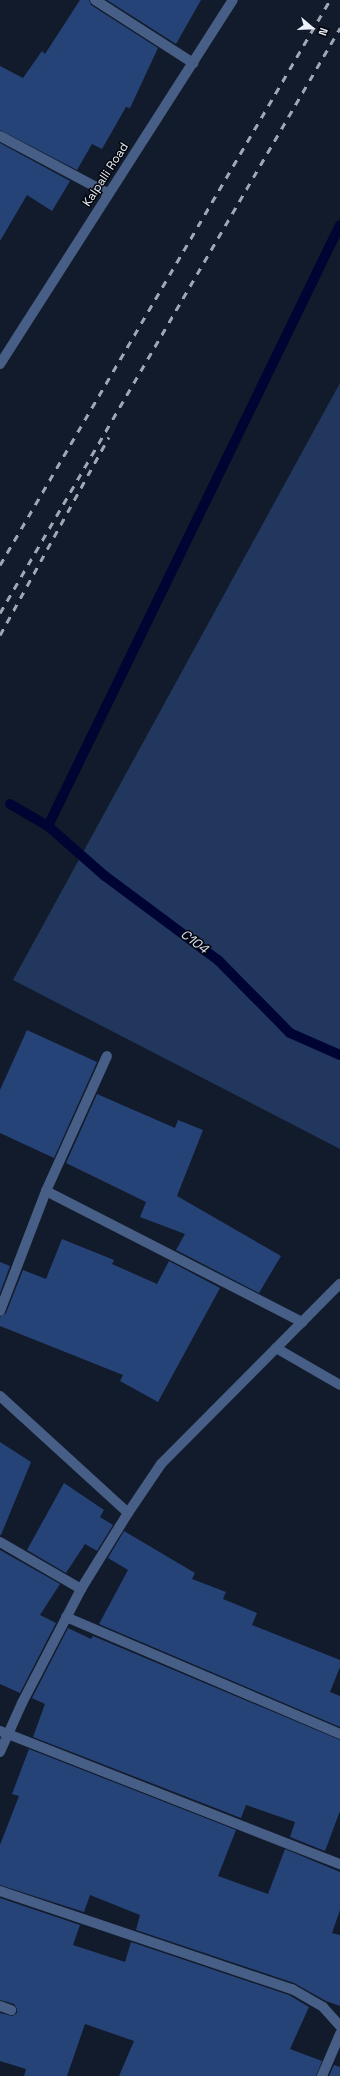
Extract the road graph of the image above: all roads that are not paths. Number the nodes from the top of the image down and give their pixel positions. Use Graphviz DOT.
graph roads {
  1 [pos="95,0"];
  2 [pos="233,0"];
  3 [pos="193,63"];
  4 [pos="0,136"];
  5 [pos="109,194"];
  6 [pos="0,364"];
  7 [pos="107,1056"];
  8 [pos="46,1191"];
  9 [pos="340,1284"];
  10 [pos="0,1311"];
  11 [pos="302,1322"];
  12 [pos="276,1348"];
  13 [pos="340,1385"];
  14 [pos="0,1396"];
  15 [pos="128,1513"];
  16 [pos="0,1542"];
  17 [pos="81,1590"];
  18 [pos="66,1617"];
  19 [pos="4,1732"];
  20 [pos="340,1734"];
  21 [pos="0,1752"];
  22 [pos="340,1864"];
  23 [pos="0,1891"];
  24 [pos="0,2006"];
  25 [pos="11,2010"];
  26 [pos="340,2026"];
  27 [pos="340,2034"];
  28 [pos="322,2076"];
  1 -- 3 [label="street"];
  2 -- 3 [label="street, Kalpalli Road"];
  3 -- 5 [label="street, Kalpalli Road"];
  4 -- 5 [label="street"];
  5 -- 6 [label="street, Kalpalli Road"];
  7 -- 8 [label="street"];
  8 -- 10 [label="street"];
  8 -- 11 [label="street"];
  9 -- 11 [label="street"];
  11 -- 12 [label="street"];
  12 -- 13 [label="street"];
  12 -- 15 [label="street"];
  14 -- 15 [label="street"];
  15 -- 17 [label="street"];
  16 -- 17 [label="street"];
  17 -- 18 [label="street"];
  18 -- 19 [label="street"];
  18 -- 20 [label="street"];
  19 -- 21 [label="street"];
  19 -- 22 [label="street"];
  23 -- 26 [label="street"];
  24 -- 25 [label="street"];
  27 -- 28 [label="street"];
}
